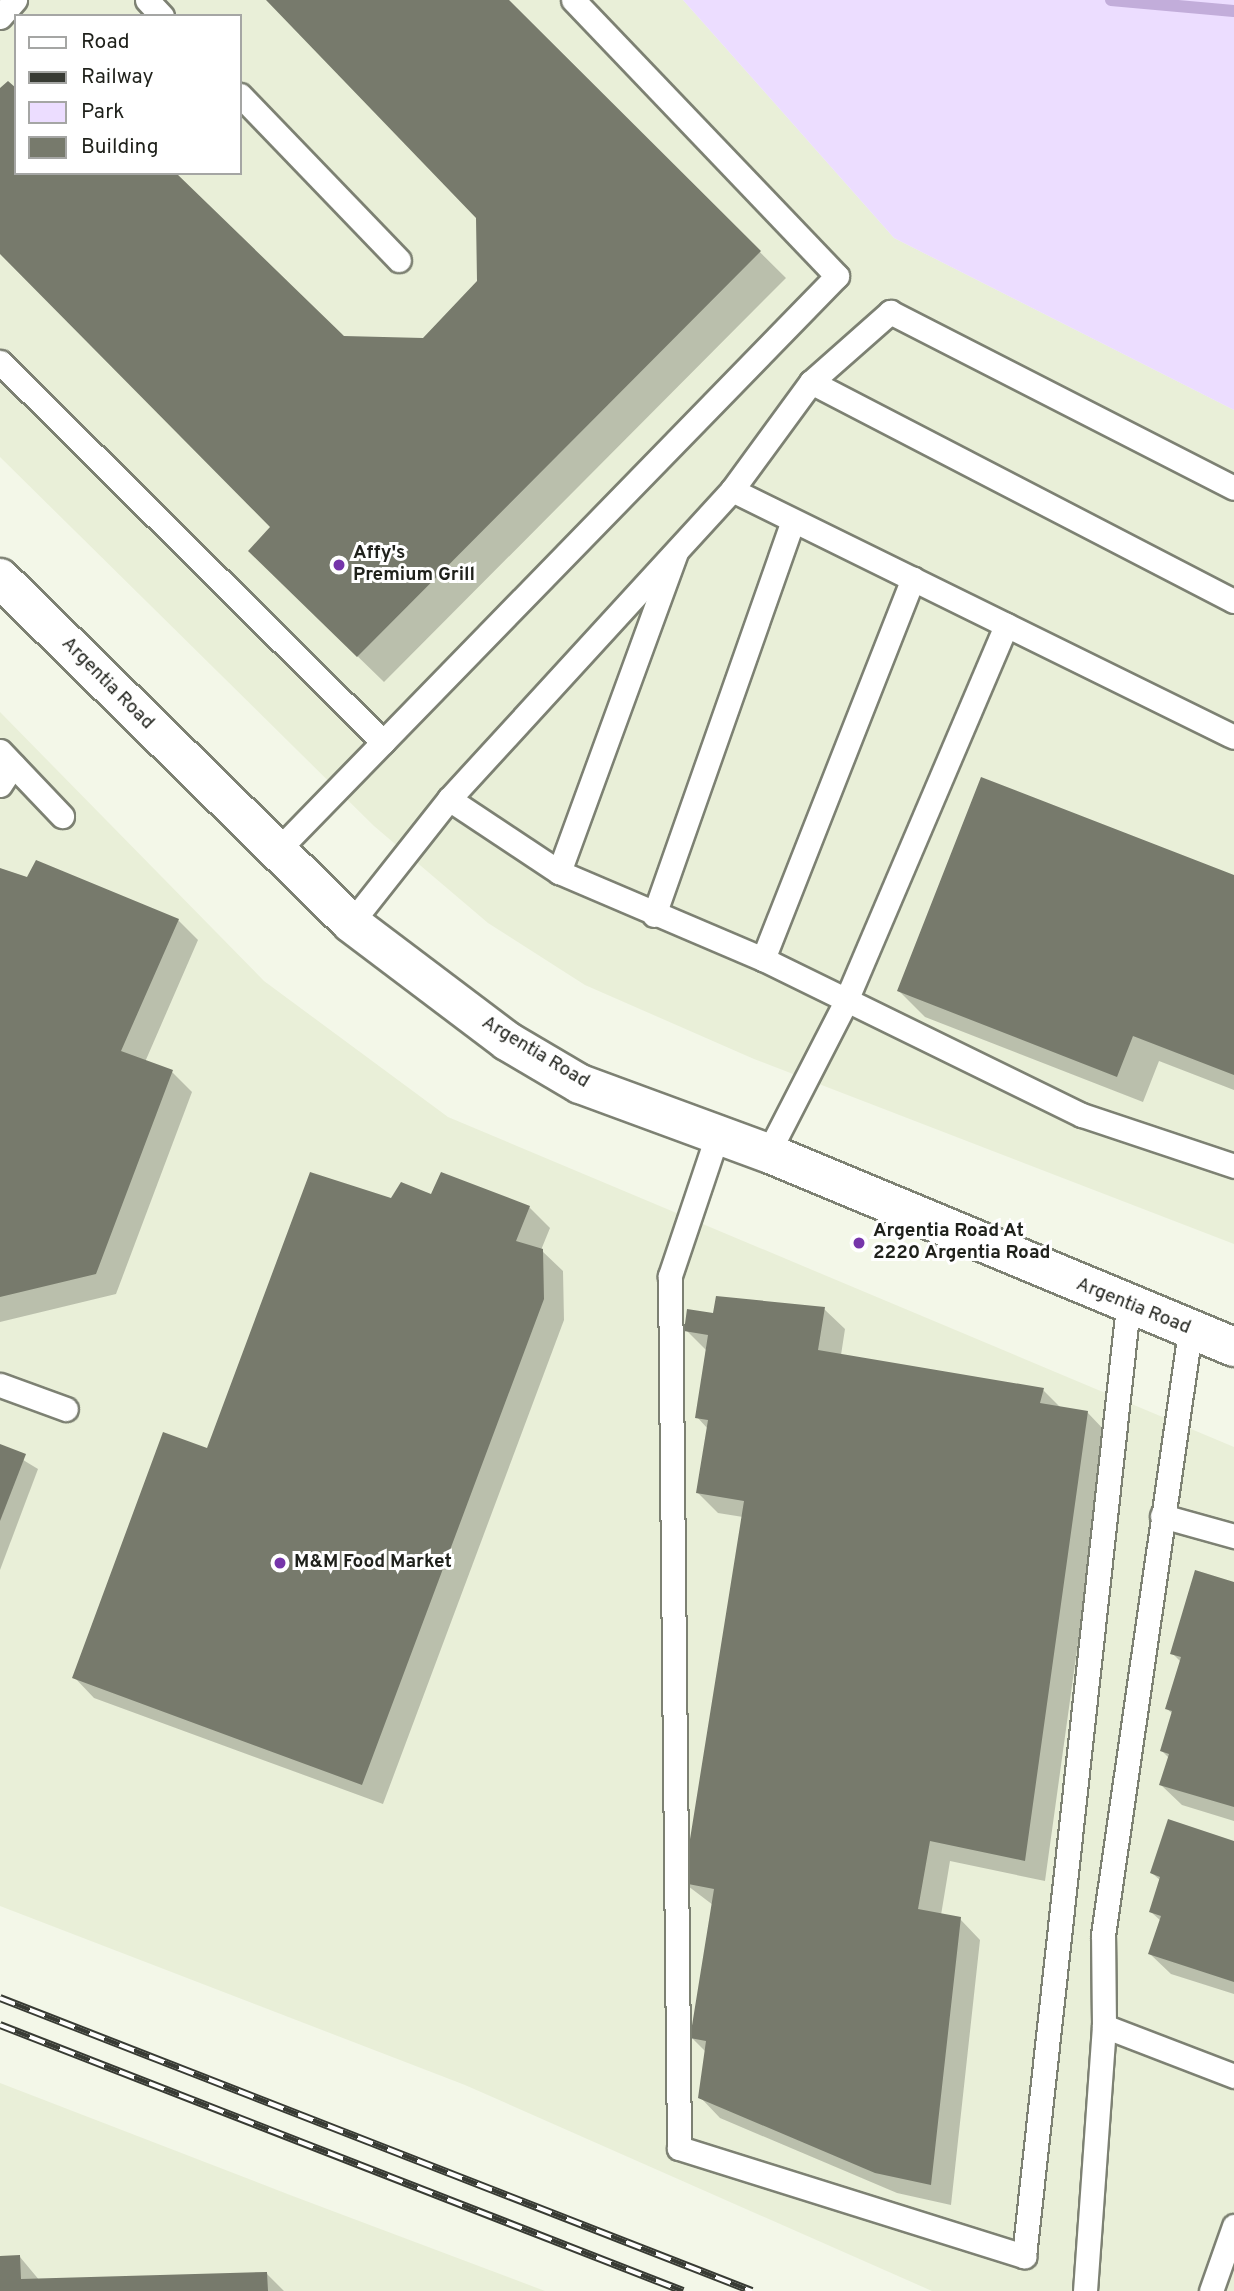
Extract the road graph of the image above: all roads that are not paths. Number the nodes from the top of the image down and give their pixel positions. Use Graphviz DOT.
graph roads {
  1 [pos="15,0"];
  2 [pos="147,0"];
  3 [pos="573,0"];
  4 [pos="160,14"];
  5 [pos="0,16"];
  6 [pos="242,97"];
  7 [pos="399,260"];
  8 [pos="0,362"];
  9 [pos="811,382"];
  10 [pos="1234,488"];
  11 [pos="732,490"];
  12 [pos="792,524"];
  13 [pos="681,539"];
  14 [pos="0,578"];
  15 [pos="913,578"];
  16 [pos="1234,600"];
  17 [pos="1006,625"];
  18 [pos="1234,737"];
  19 [pos="383,742"];
  20 [pos="7,758"];
  21 [pos="0,785"];
  22 [pos="449,799"];
  23 [pos="62,816"];
  24 [pos="276,852"];
  25 [pos="559,872"];
  26 [pos="654,915"];
  27 [pos="351,923"];
  28 [pos="763,959"];
  29 [pos="845,1003"];
  30 [pos="717,1136"];
  31 [pos="768,1153"];
  32 [pos="1234,1166"];
  33 [pos="1128,1306"];
  34 [pos="1190,1331"];
  35 [pos="1234,1347"];
  36 [pos="0,1385"];
  37 [pos="66,1409"];
  38 [pos="1162,1516"];
  39 [pos="1234,1536"];
  40 [pos="1104,2026"];
  41 [pos="1234,2076"];
  42 [pos="1234,2226"];
  43 [pos="1085,2291"];
  44 [pos="1211,2291"];
  1 -- 5 [label="lane"];
  2 -- 4 [label="lane"];
  3 -- 19 [label="lane"];
  6 -- 7 [label="lane"];
  8 -- 19 [label="lane"];
  9 -- 10 [label="lane"];
  9 -- 11 [label="lane"];
  9 -- 16 [label="lane"];
  11 -- 12 [label="lane"];
  11 -- 13 [label="lane"];
  12 -- 15 [label="lane"];
  12 -- 26 [label="lane"];
  13 -- 22 [label="lane"];
  13 -- 25 [label="lane"];
  14 -- 24 [label="street, Argentia Road"];
  15 -- 17 [label="lane"];
  15 -- 28 [label="lane"];
  17 -- 18 [label="lane"];
  17 -- 29 [label="lane"];
  19 -- 24 [label="lane"];
  20 -- 21 [label="lane"];
  20 -- 23 [label="lane"];
  22 -- 25 [label="lane"];
  22 -- 27 [label="lane"];
  24 -- 27 [label="street, Argentia Road"];
  25 -- 26 [label="lane"];
  26 -- 28 [label="lane"];
  27 -- 30 [label="street, Argentia Road"];
  28 -- 29 [label="lane"];
  29 -- 31 [label="lane"];
  29 -- 32 [label="lane"];
  30 -- 31 [label="street, Argentia Road"];
  30 -- 33 [label="lane"];
  31 -- 33 [label="street, Argentia Road"];
  33 -- 34 [label="street, Argentia Road"];
  34 -- 35 [label="street, Argentia Road"];
  34 -- 38 [label="lane"];
  36 -- 37 [label="lane"];
  38 -- 39 [label="lane"];
  38 -- 40 [label="lane"];
  40 -- 41 [label="lane"];
  40 -- 43 [label="lane"];
  42 -- 44 [label="lane"];
}
